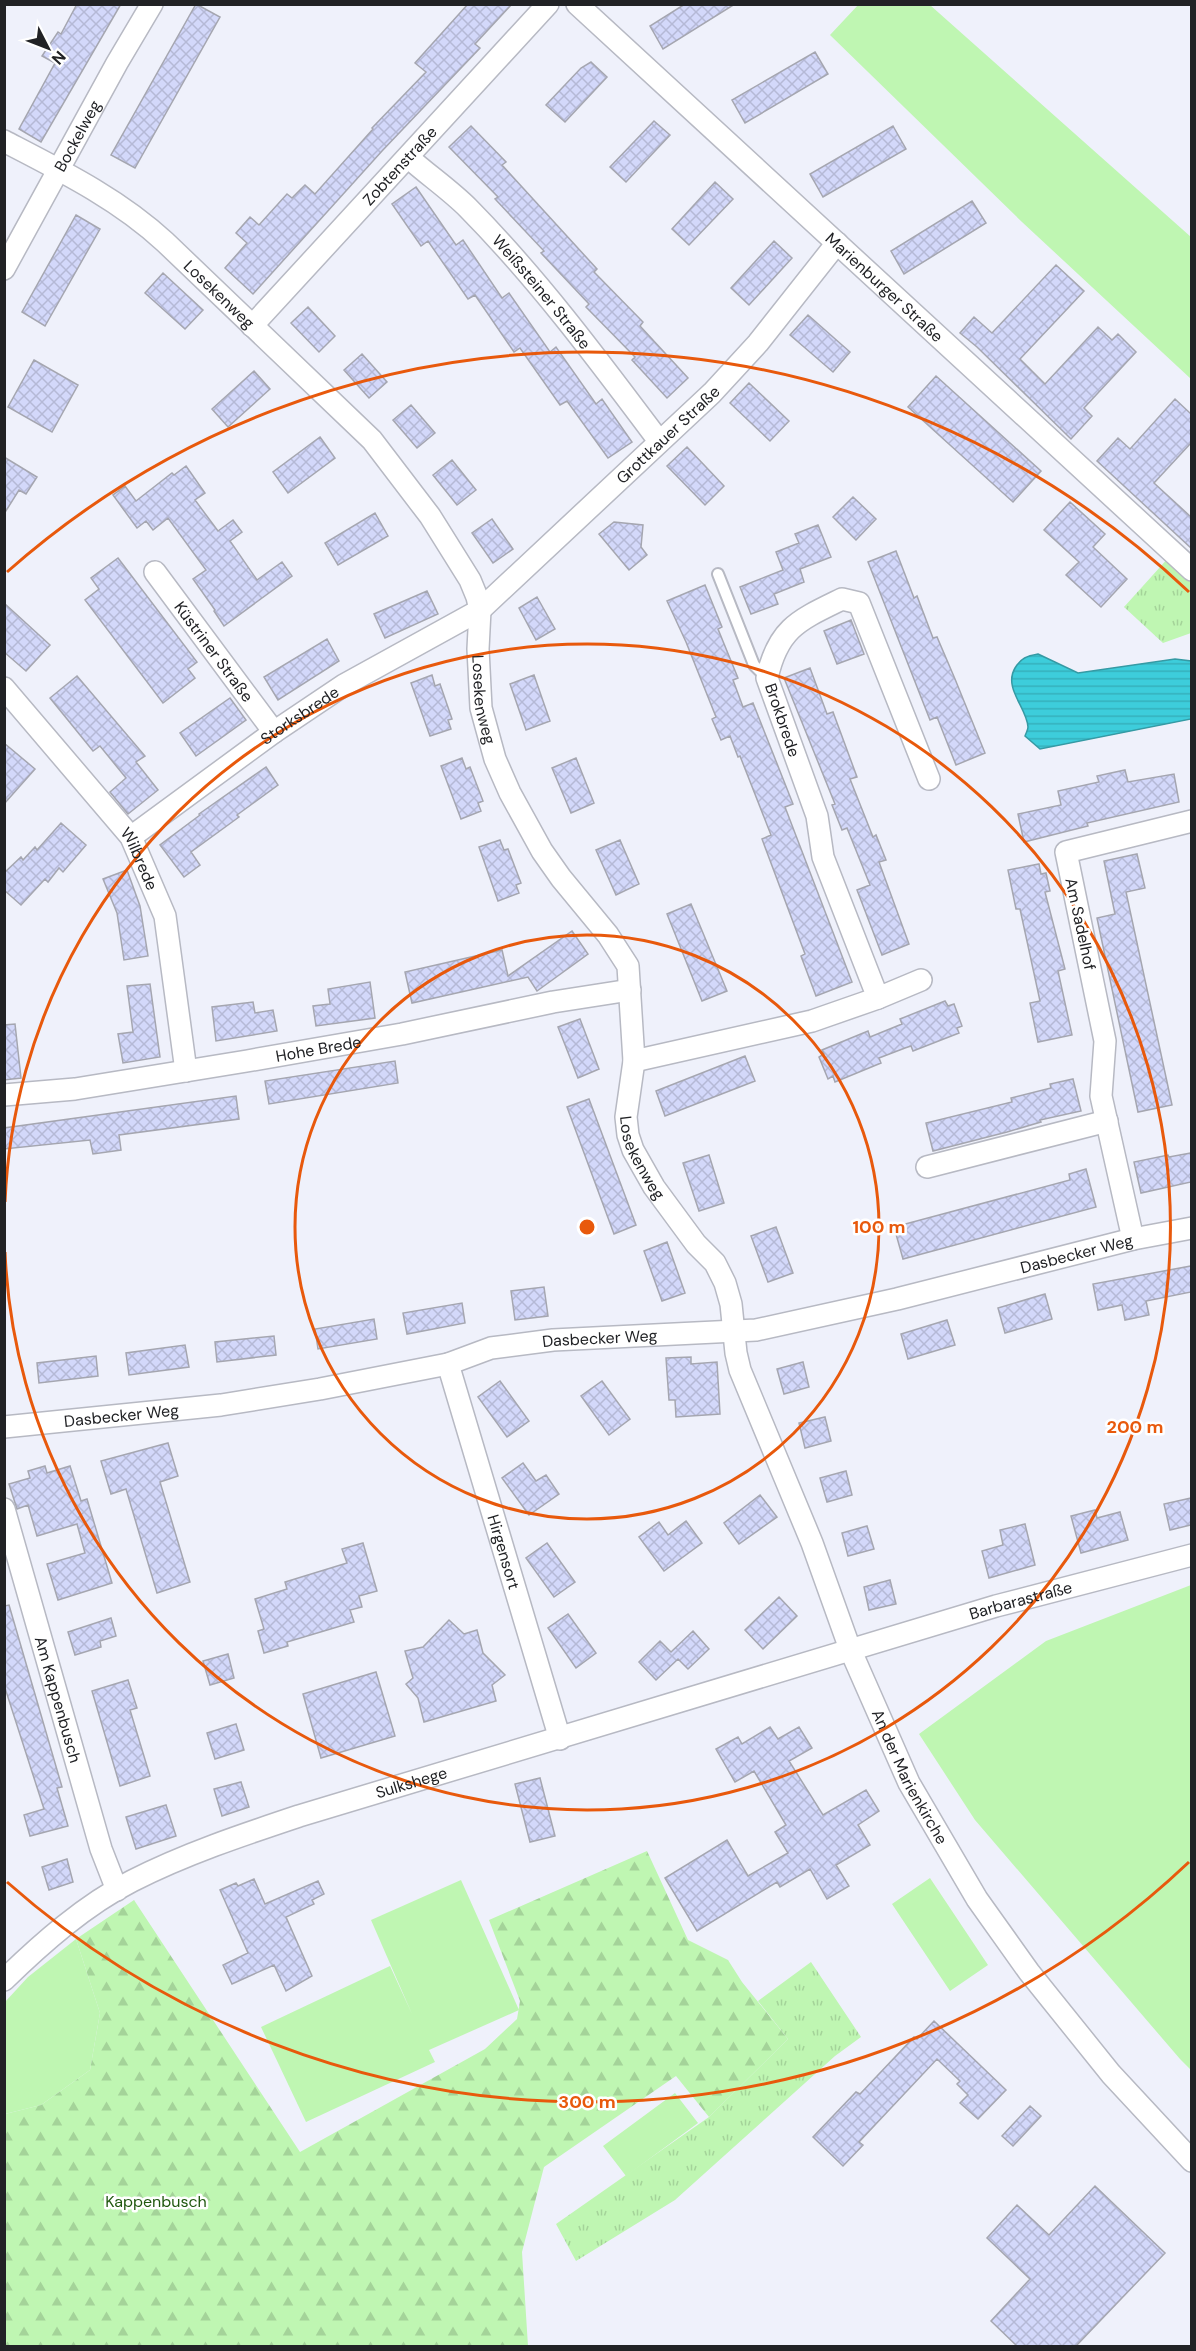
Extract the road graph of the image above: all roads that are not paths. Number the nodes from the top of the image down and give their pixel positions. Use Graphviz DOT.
graph roads {
  1 [pos="152,4"];
  2 [pos="548,4"];
  3 [pos="577,4"];
  4 [pos="4,141"];
  5 [pos="409,158"];
  6 [pos="60,170"];
  7 [pos="837,243"];
  8 [pos="4,269"];
  9 [pos="252,327"];
  10 [pos="660,441"];
  11 [pos="1191,570"];
  12 [pos="155,572"];
  13 [pos="718,574"];
  14 [pos="480,610"];
  15 [pos="767,678"];
  16 [pos="4,688"];
  17 [pos="274,732"];
  18 [pos="930,779"];
  19 [pos="1190,821"];
  20 [pos="131,837"];
  21 [pos="921,980"];
  22 [pos="630,990"];
  23 [pos="878,998"];
  24 [pos="634,1061"];
  25 [pos="186,1071"];
  26 [pos="4,1095"];
  27 [pos="1107,1120"];
  28 [pos="927,1167"];
  29 [pos="1191,1228"];
  30 [pos="1133,1239"];
  31 [pos="735,1332"];
  32 [pos="448,1364"];
  33 [pos="4,1427"];
  34 [pos="4,1509"];
  35 [pos="1191,1555"];
  36 [pos="850,1649"];
  37 [pos="560,1739"];
  38 [pos="117,1890"];
  39 [pos="4,1980"];
  40 [pos="1191,2161"];
  1 -- 6 [label="street, Bockelweg"];
  2 -- 5 [label="street, Zobtenstraße"];
  3 -- 7 [label="street, Marienburger Straße"];
  4 -- 6 [label="street, Losekenweg"];
  5 -- 9 [label="street, Zobtenstraße"];
  5 -- 10 [label="street, Weißsteiner Straße"];
  6 -- 8 [label="street, Bockelweg"];
  6 -- 9 [label="street, Losekenweg"];
  7 -- 10 [label="street, Grottkauer Straße"];
  7 -- 11 [label="street, Marienburger Straße"];
  9 -- 14 [label="street, Losekenweg"];
  10 -- 14 [label="street, Grottkauer Straße"];
  12 -- 17 [label="street, Küstriner Straße"];
  13 -- 15 [label="lane"];
  14 -- 17 [label="street, Storksbrede"];
  14 -- 22 [label="street, Losekenweg"];
  15 -- 18 [label="street, Brokbrede"];
  15 -- 23 [label="street, Brokbrede"];
  16 -- 20 [label="street, Wilbrede"];
  17 -- 20 [label="street, Storksbrede"];
  19 -- 27 [label="street, Am Sadelhof"];
  20 -- 25 [label="street, Wilbrede"];
  21 -- 23 [label="street"];
  22 -- 24 [label="street, Losekenweg"];
  22 -- 25 [label="street, Hohe Brede"];
  23 -- 24 [label="street"];
  24 -- 31 [label="street, Losekenweg"];
  25 -- 26 [label="street, Hohe Brede"];
  27 -- 28 [label="street"];
  27 -- 30 [label="street, Am Sadelhof"];
  29 -- 30 [label="street, Dasbecker Weg"];
  30 -- 31 [label="street, Dasbecker Weg"];
  31 -- 32 [label="street, Dasbecker Weg"];
  31 -- 36 [label="street, An der Marienkirche"];
  32 -- 33 [label="street, Dasbecker Weg"];
  32 -- 37 [label="street, Hirgensort"];
  34 -- 38 [label="street, Am Kappenbusch"];
  35 -- 36 [label="street, Barbarastraße"];
  36 -- 37 [label="street, Sulkshege"];
  36 -- 40 [label="street, An der Marienkirche"];
  37 -- 38 [label="street, Sulkshege"];
  38 -- 39 [label="street, Sulkshege"];
}
